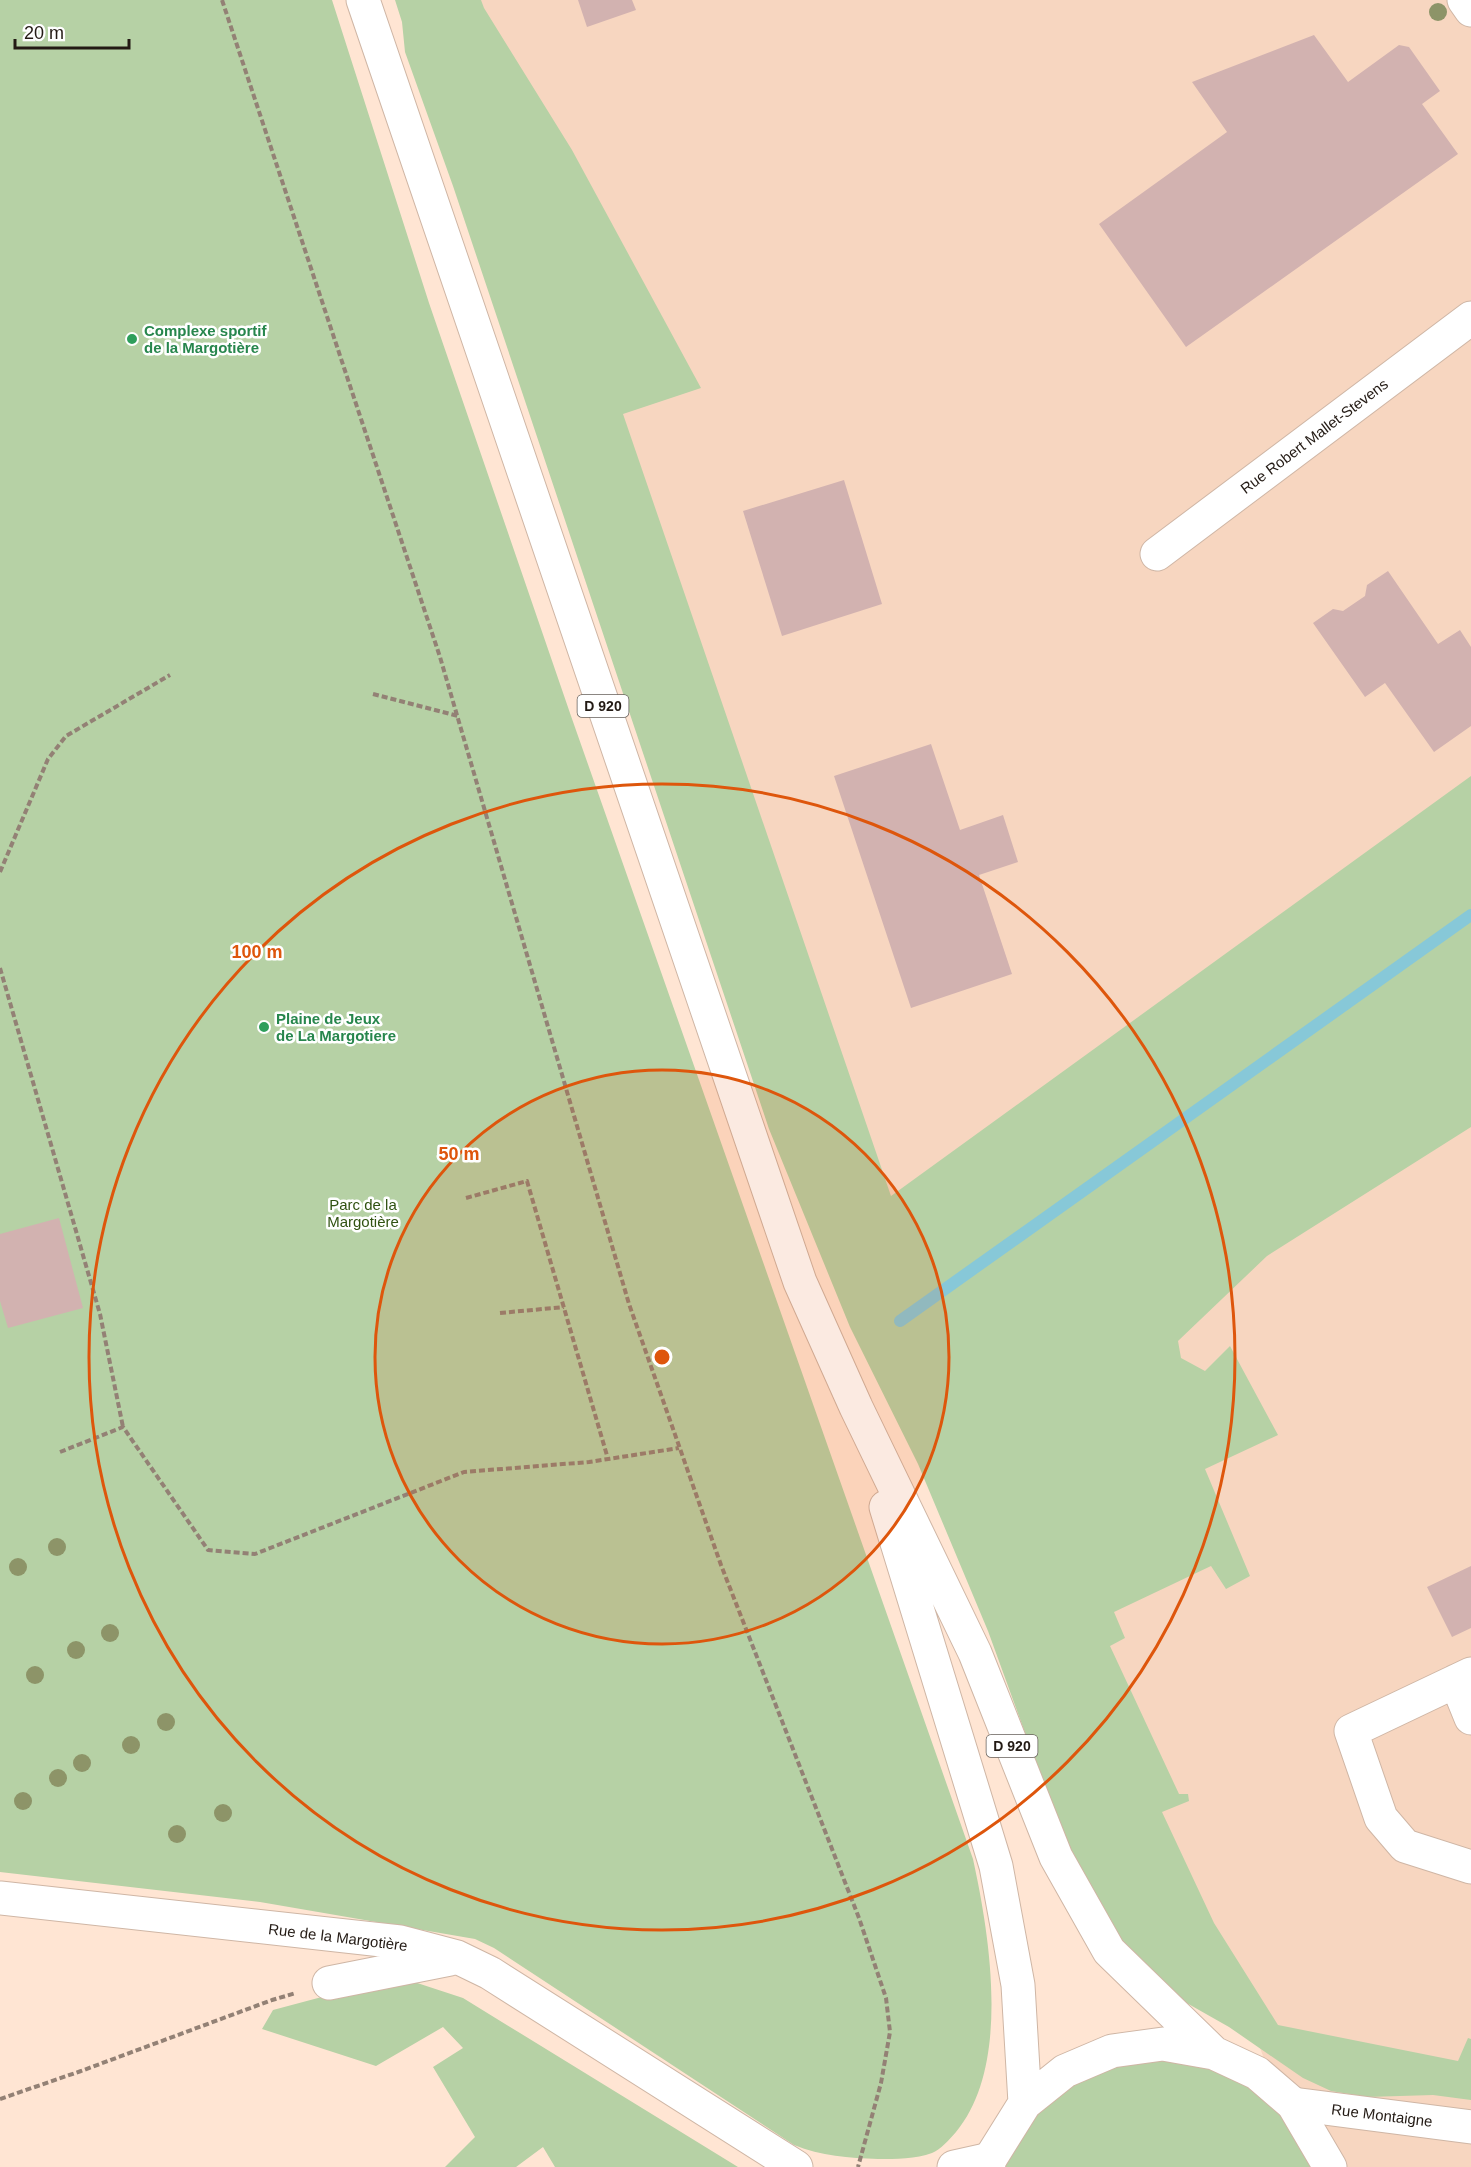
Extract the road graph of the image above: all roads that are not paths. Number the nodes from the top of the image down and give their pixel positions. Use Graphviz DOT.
graph roads {
  1 [pos="363,0"];
  2 [pos="1464,0"];
  3 [pos="1471,10"];
  4 [pos="1471,318"];
  5 [pos="1157,554"];
  6 [pos="856,1407"];
  7 [pos="1464,1677"];
  8 [pos="1471,1718"];
  9 [pos="1471,1867"];
  10 [pos="0,1898"];
  11 [pos="458,1957"];
  12 [pos="328,1983"];
  13 [pos="1214,2053"];
  14 [pos="1025,2103"];
  15 [pos="1293,2103"];
  16 [pos="1471,2127"];
  17 [pos="989,2163"];
  18 [pos="796,2167"];
  19 [pos="954,2167"];
  20 [pos="1330,2167"];
  1 -- 6 [label="main road, D 920"];
  2 -- 3 [label="main road"];
  4 -- 5 [label="main road, Rue Robert Mallet-Stevens"];
  6 -- 13 [label="main road, D 920"];
  6 -- 14 [label="main road, D 920"];
  7 -- 8 [label="main road"];
  7 -- 9 [label="main road"];
  10 -- 11 [label="main road, Rue de la Margotière"];
  11 -- 12 [label="main road"];
  11 -- 18 [label="main road, Rue de la Margotière"];
  13 -- 14 [label="main road"];
  13 -- 15 [label="main road"];
  14 -- 17 [label="main road"];
  15 -- 16 [label="main road, Rue Montaigne"];
  15 -- 20 [label="main road"];
  17 -- 19 [label="main road"];
}
